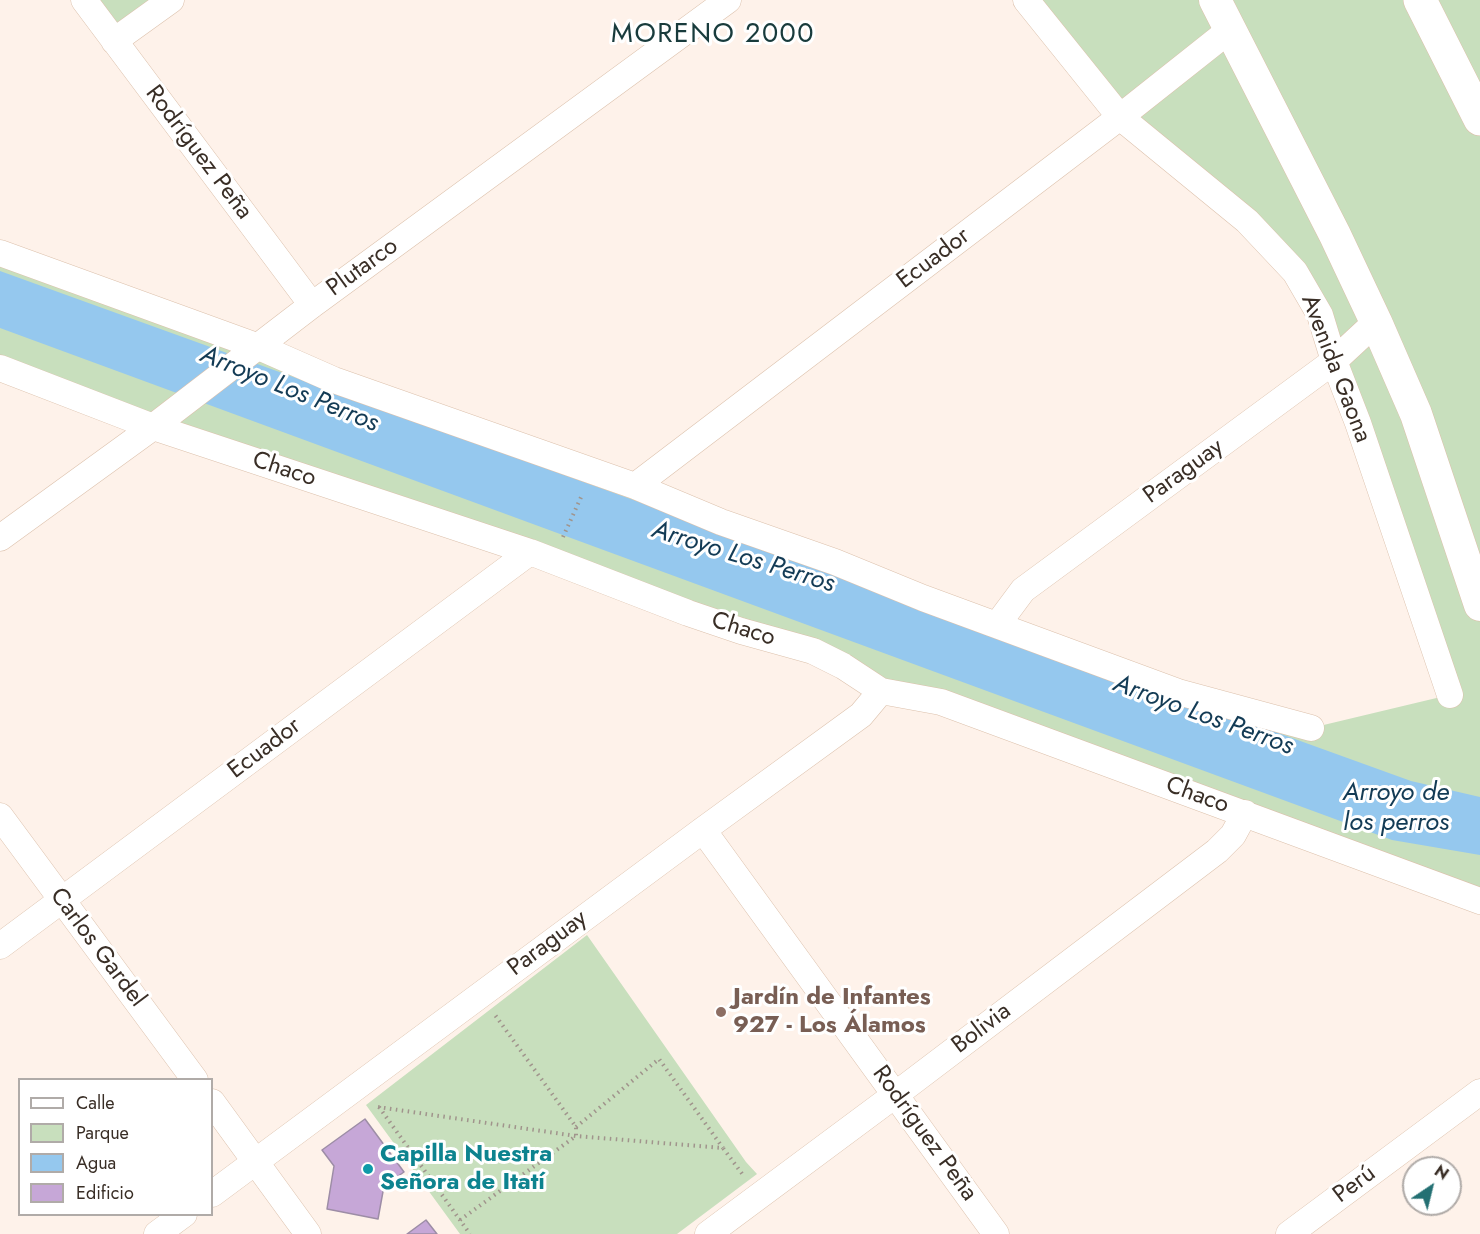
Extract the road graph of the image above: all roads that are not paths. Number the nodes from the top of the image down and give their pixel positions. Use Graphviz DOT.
graph roads {
  1 [pos="84,0"];
  2 [pos="171,0"];
  3 [pos="728,0"];
  4 [pos="1026,0"];
  5 [pos="1215,0"];
  6 [pos="1420,0"];
  7 [pos="1231,29"];
  8 [pos="114,41"];
  9 [pos="1120,117"];
  10 [pos="1480,119"];
  11 [pos="0,253"];
  12 [pos="312,305"];
  13 [pos="1376,322"];
  14 [pos="249,354"];
  15 [pos="1334,361"];
  16 [pos="0,368"];
  17 [pos="153,427"];
  18 [pos="635,486"];
  19 [pos="0,538"];
  20 [pos="530,552"];
  21 [pos="1480,605"];
  22 [pos="997,625"];
  23 [pos="881,691"];
  24 [pos="1450,695"];
  25 [pos="1311,728"];
  26 [pos="1245,813"];
  27 [pos="0,816"];
  28 [pos="703,830"];
  29 [pos="1480,901"];
  30 [pos="62,902"];
  31 [pos="0,946"];
  32 [pos="194,1078"];
  33 [pos="1480,1092"];
  34 [pos="896,1095"];
  35 [pos="213,1103"];
  36 [pos="256,1162"];
  37 [pos="213,1193"];
  38 [pos="183,1216"];
  39 [pos="158,1234"];
  40 [pos="308,1234"];
  41 [pos="708,1234"];
  42 [pos="996,1234"];
  43 [pos="1288,1234"];
  1 -- 8 [label="street, Rodríguez Peña"];
  2 -- 8 [label="street"];
  3 -- 12 [label="street, Plutarco"];
  4 -- 9 [label="street, Avenida Gaona"];
  5 -- 7 [label="street"];
  6 -- 10 [label="highway"];
  7 -- 9 [label="street, Ecuador"];
  7 -- 13 [label="street"];
  8 -- 12 [label="street, Rodríguez Peña"];
  9 -- 15 [label="street, Avenida Gaona"];
  9 -- 18 [label="street, Ecuador"];
  11 -- 14 [label="street"];
  12 -- 14 [label="street, Plutarco"];
  13 -- 15 [label="street, Paraguay"];
  13 -- 21 [label="street"];
  14 -- 17 [label="street, Plutarco"];
  14 -- 18 [label="street"];
  15 -- 22 [label="street, Paraguay"];
  15 -- 24 [label="street, Avenida Gaona"];
  16 -- 17 [label="street, Chaco"];
  17 -- 19 [label="street, Plutarco"];
  17 -- 20 [label="street, Chaco"];
  18 -- 22 [label="street"];
  20 -- 23 [label="street, Chaco"];
  20 -- 30 [label="street, Ecuador"];
  22 -- 25 [label="street"];
  23 -- 26 [label="street, Chaco"];
  23 -- 28 [label="street, Paraguay"];
  26 -- 29 [label="street, Chaco"];
  26 -- 34 [label="street, Bolivia"];
  27 -- 30 [label="street, Carlos Gardel"];
  28 -- 34 [label="street, Rodríguez Peña"];
  28 -- 36 [label="street, Paraguay"];
  30 -- 31 [label="street, Ecuador"];
  30 -- 32 [label="street, Carlos Gardel"];
  33 -- 43 [label="street, Perú"];
  34 -- 41 [label="street, Bolivia"];
  34 -- 42 [label="street, Rodríguez Peña"];
  35 -- 36 [label="street"];
  36 -- 37 [label="street, Paraguay"];
  36 -- 40 [label="street"];
  38 -- 39 [label="street"];
}
